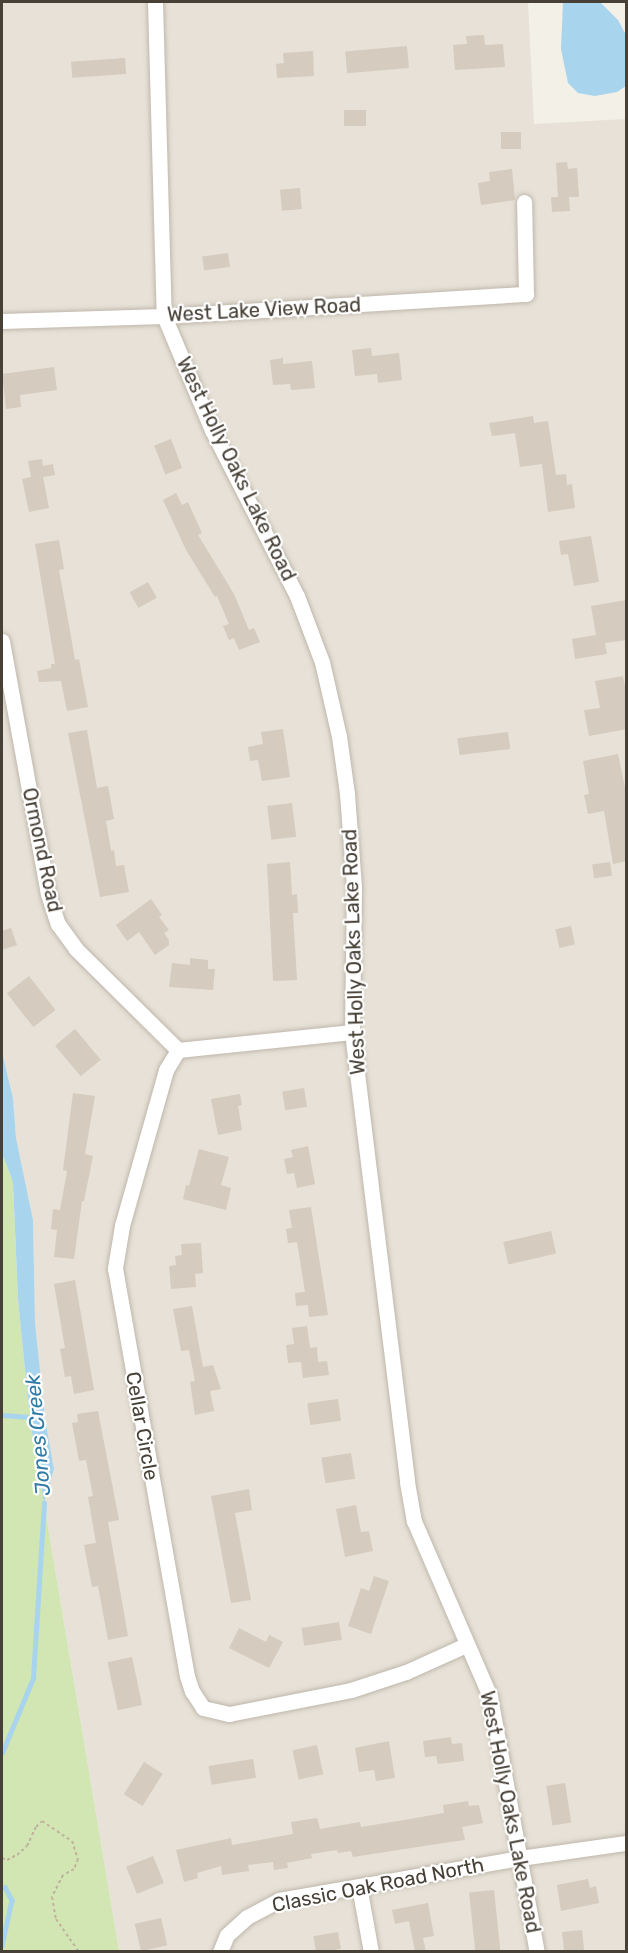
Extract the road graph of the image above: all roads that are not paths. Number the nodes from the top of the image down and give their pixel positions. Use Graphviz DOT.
graph roads {
  1 [pos="155,2"];
  2 [pos="524,202"];
  3 [pos="164,316"];
  4 [pos="2,321"];
  5 [pos="2,641"];
  6 [pos="352,1032"];
  7 [pos="178,1050"];
  8 [pos="466,1645"];
  9 [pos="627,1843"];
  10 [pos="520,1858"];
  11 [pos="359,1886"];
  12 [pos="220,1951"];
  13 [pos="371,1952"];
  14 [pos="537,1952"];
  1 -- 3 [label="street, West Holly Oaks Lake Road"];
  2 -- 3 [label="street, West Lake View Road"];
  3 -- 4 [label="street, West Lake View Road"];
  3 -- 6 [label="street, West Holly Oaks Lake Road"];
  5 -- 7 [label="street, Ormond Road"];
  6 -- 7 [label="street"];
  6 -- 8 [label="street, West Holly Oaks Lake Road"];
  7 -- 8 [label="street, Cellar Circle"];
  8 -- 10 [label="street, West Holly Oaks Lake Road"];
  9 -- 10 [label="street, Classic Oak Road North"];
  10 -- 11 [label="street, Classic Oak Road North"];
  10 -- 14 [label="street, West Holly Oaks Lake Road"];
  11 -- 12 [label="street, Classic Oak Road North"];
  11 -- 13 [label="street"];
}
